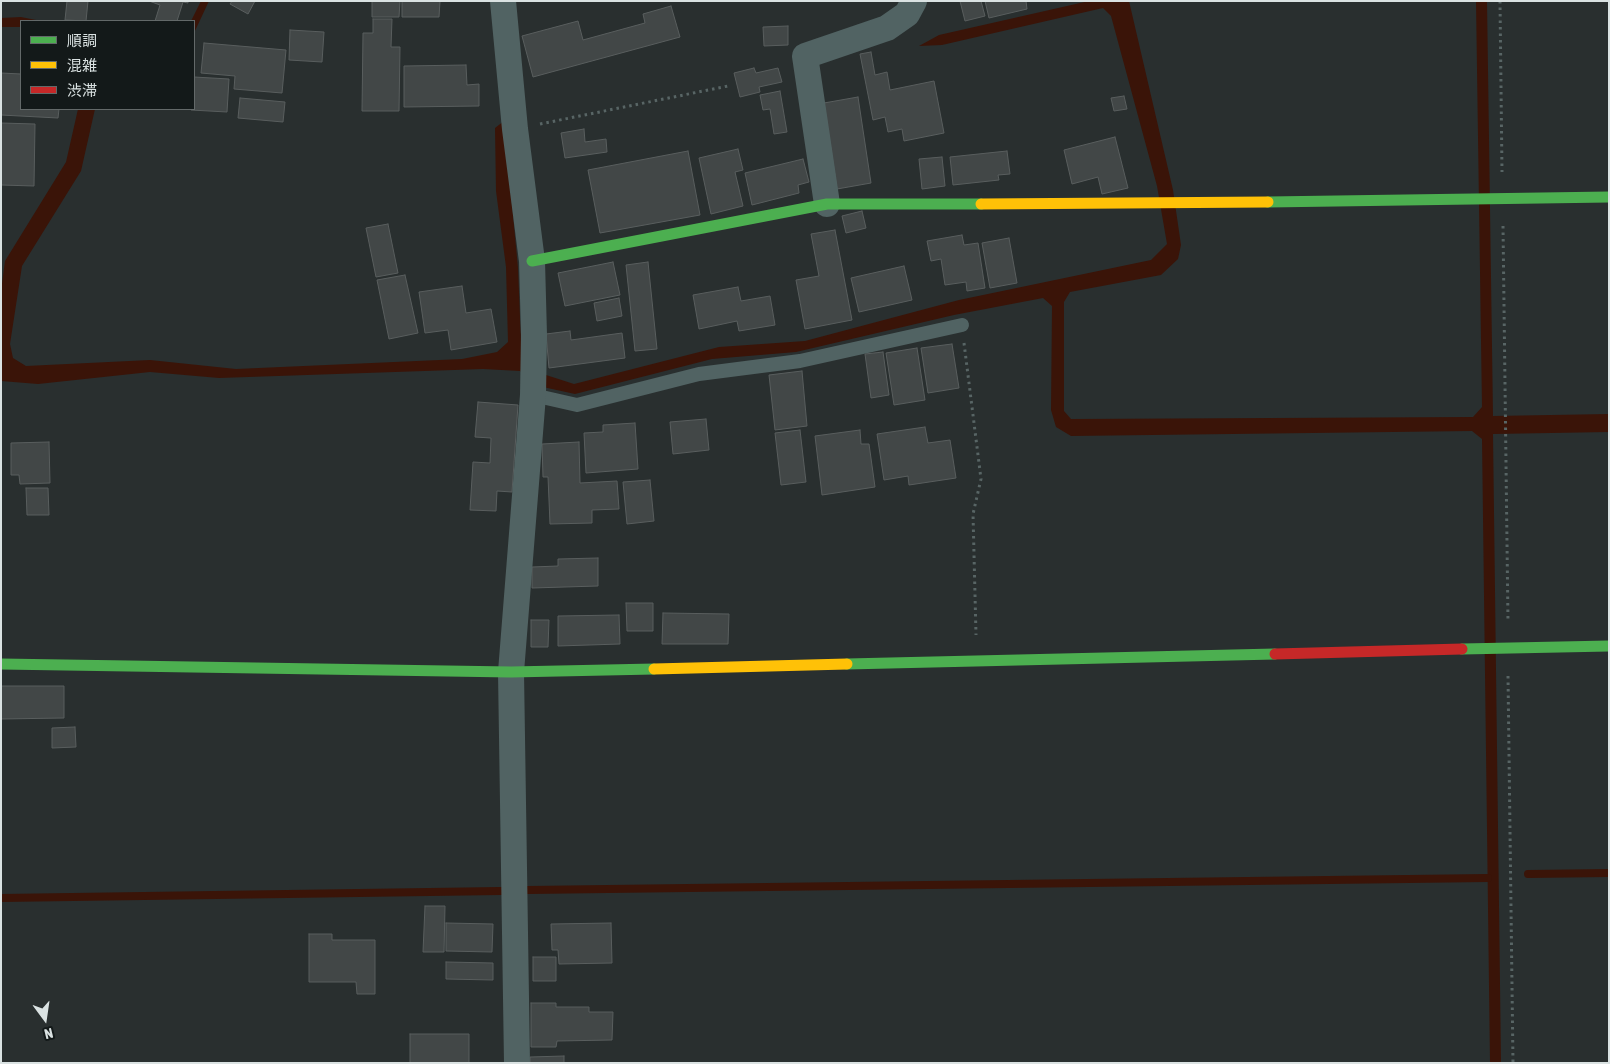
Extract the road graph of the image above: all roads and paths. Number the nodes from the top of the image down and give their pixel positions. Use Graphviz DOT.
graph roads {
  1 [pos="503,1"];
  2 [pos="914,1"];
  3 [pos="728,86"];
  4 [pos="515,129"];
  5 [pos="1609,197"];
  6 [pos="827,204"];
  7 [pos="532,261"];
  8 [pos="962,325"];
  9 [pos="533,390"];
  10 [pos="1505,412"];
  11 [pos="1609,646"];
  12 [pos="1505,648"];
  13 [pos="976,661"];
  14 [pos="1,664"];
  15 [pos="511,672"];
  16 [pos="517,1063"];
  17 [pos="1513,1063"];
  1 -- 4 [label="street"];
  2 -- 6 [label="street"];
  3 -- 4 [label="path"];
  4 -- 7 [label="street"];
  5 -- 6 [label="street"];
  6 -- 7 [label="street"];
  7 -- 9 [label="street"];
  8 -- 9 [label="lane"];
  8 -- 13 [label="path"];
  9 -- 15 [label="street"];
  10 -- 12 [label="path"];
  11 -- 12 [label="street"];
  12 -- 13 [label="street"];
  12 -- 17 [label="path"];
  13 -- 15 [label="street"];
  14 -- 15 [label="street"];
  15 -- 16 [label="street"];
}
